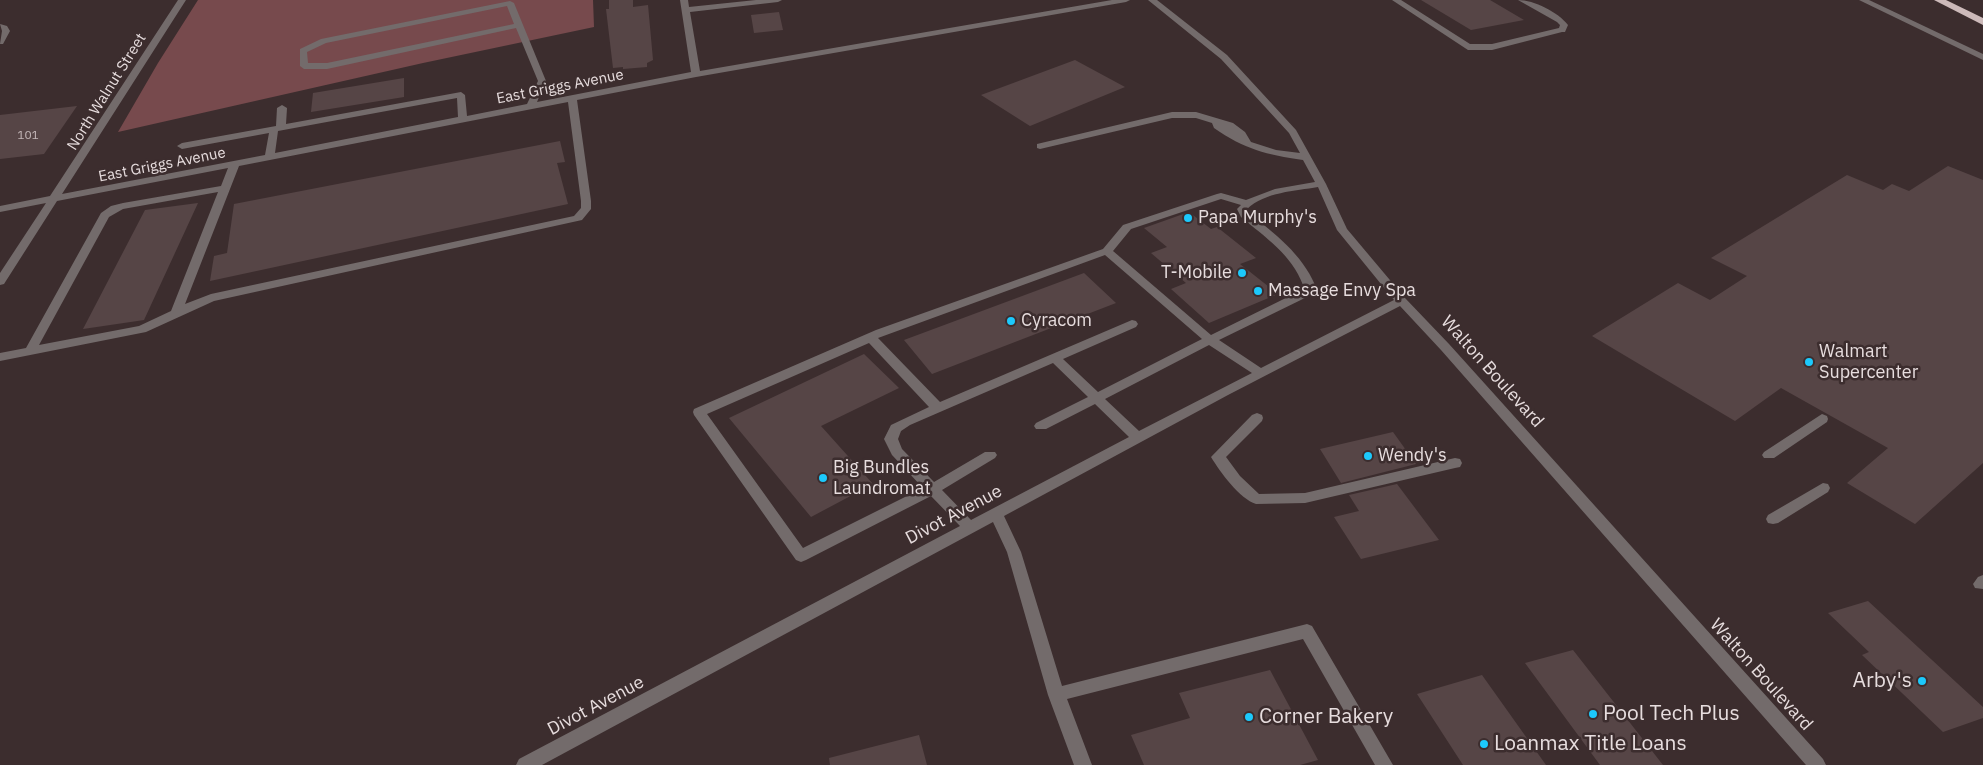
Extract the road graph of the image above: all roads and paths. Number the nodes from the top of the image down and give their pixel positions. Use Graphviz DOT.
graph roads {
  1 [pos="182,0"];
  2 [pos="684,0"];
  3 [pos="778,0"];
  4 [pos="1126,0"];
  5 [pos="1152,0"];
  6 [pos="1396,0"];
  7 [pos="1522,0"];
  8 [pos="1863,0"];
  9 [pos="1939,0"];
  10 [pos="1954,0"];
  11 [pos="686,10"];
  12 [pos="1983,12"];
  13 [pos="1983,22"];
  14 [pos="519,25"];
  15 [pos="0,26"];
  16 [pos="0,42"];
  17 [pos="1983,57"];
  18 [pos="696,74"];
  19 [pos="572,98"];
  20 [pos="530,107"];
  21 [pos="282,108"];
  22 [pos="463,120"];
  23 [pos="278,129"];
  24 [pos="182,146"];
  25 [pos="1040,146"];
  26 [pos="1306,157"];
  27 [pos="269,158"];
  28 [pos="234,164"];
  29 [pos="1321,184"];
  30 [pos="226,188"];
  31 [pos="55,200"];
  32 [pos="1246,203"];
  33 [pos="0,210"];
  34 [pos="1107,251"];
  35 [pos="0,282"];
  36 [pos="1401,300"];
  37 [pos="176,312"];
  38 [pos="1132,324"];
  39 [pos="870,337"];
  40 [pos="1210,340"];
  41 [pos="30,351"];
  42 [pos="0,357"];
  43 [pos="1055,358"];
  44 [pos="1261,373"];
  45 [pos="1095,398"];
  46 [pos="940,409"];
  47 [pos="1257,418"];
  48 [pos="1822,419"];
  49 [pos="1041,426"];
  50 [pos="1138,438"];
  51 [pos="990,455"];
  52 [pos="1769,455"];
  53 [pos="1455,462"];
  54 [pos="1823,488"];
  55 [pos="932,489"];
  56 [pos="996,514"];
  57 [pos="1773,519"];
  58 [pos="970,528"];
  59 [pos="1056,695"];
  60 [pos="525,765"];
  61 [pos="1083,765"];
  62 [pos="1384,765"];
  63 [pos="1817,765"];
  1 -- 31 [label="street, North Walnut Street"];
  2 -- 11 [label="street"];
  3 -- 11 [label="street"];
  4 -- 18 [label="street, East Griggs Avenue"];
  5 -- 26 [label="street, Walton Boulevard"];
  6 -- 7 [label="street"];
  8 -- 17 [label="street"];
  9 -- 13 [label="highway"];
  10 -- 12 [label="highway"];
  11 -- 18 [label="street"];
  14 -- 14 [label="street"];
  14 -- 20 [label="street"];
  15 -- 16 [label="street"];
  18 -- 19 [label="street, East Griggs Avenue"];
  19 -- 20 [label="street, East Griggs Avenue"];
  19 -- 37 [label="street"];
  20 -- 22 [label="street, East Griggs Avenue"];
  21 -- 23 [label="street"];
  22 -- 23 [label="street"];
  22 -- 27 [label="street, East Griggs Avenue"];
  23 -- 24 [label="street"];
  23 -- 27 [label="street"];
  25 -- 26 [label="street"];
  26 -- 29 [label="street, Walton Boulevard"];
  27 -- 28 [label="street, East Griggs Avenue"];
  28 -- 30 [label="street"];
  28 -- 31 [label="street, East Griggs Avenue"];
  29 -- 32 [label="street"];
  29 -- 36 [label="street, Walton Boulevard"];
  30 -- 37 [label="street"];
  30 -- 41 [label="street"];
  31 -- 33 [label="street, East Griggs Avenue"];
  31 -- 35 [label="street, North Walnut Street"];
  32 -- 34 [label="street"];
  32 -- 40 [label="street"];
  34 -- 39 [label="street"];
  34 -- 40 [label="street"];
  36 -- 44 [label="street, Divot Avenue"];
  36 -- 63 [label="street, Walton Boulevard"];
  37 -- 41 [label="street"];
  38 -- 43 [label="street"];
  39 -- 46 [label="street"];
  39 -- 55 [label="street"];
  40 -- 44 [label="street"];
  40 -- 45 [label="street"];
  41 -- 42 [label="street"];
  43 -- 45 [label="street"];
  43 -- 46 [label="street"];
  44 -- 50 [label="street, Divot Avenue"];
  45 -- 49 [label="street"];
  45 -- 50 [label="street"];
  46 -- 55 [label="street"];
  47 -- 53 [label="street"];
  48 -- 52 [label="street"];
  50 -- 56 [label="street, Divot Avenue"];
  51 -- 55 [label="street"];
  54 -- 57 [label="street"];
  55 -- 58 [label="street"];
  56 -- 58 [label="street, Divot Avenue"];
  56 -- 59 [label="street"];
  58 -- 60 [label="street, Divot Avenue"];
  59 -- 61 [label="street"];
  59 -- 62 [label="street"];
}
